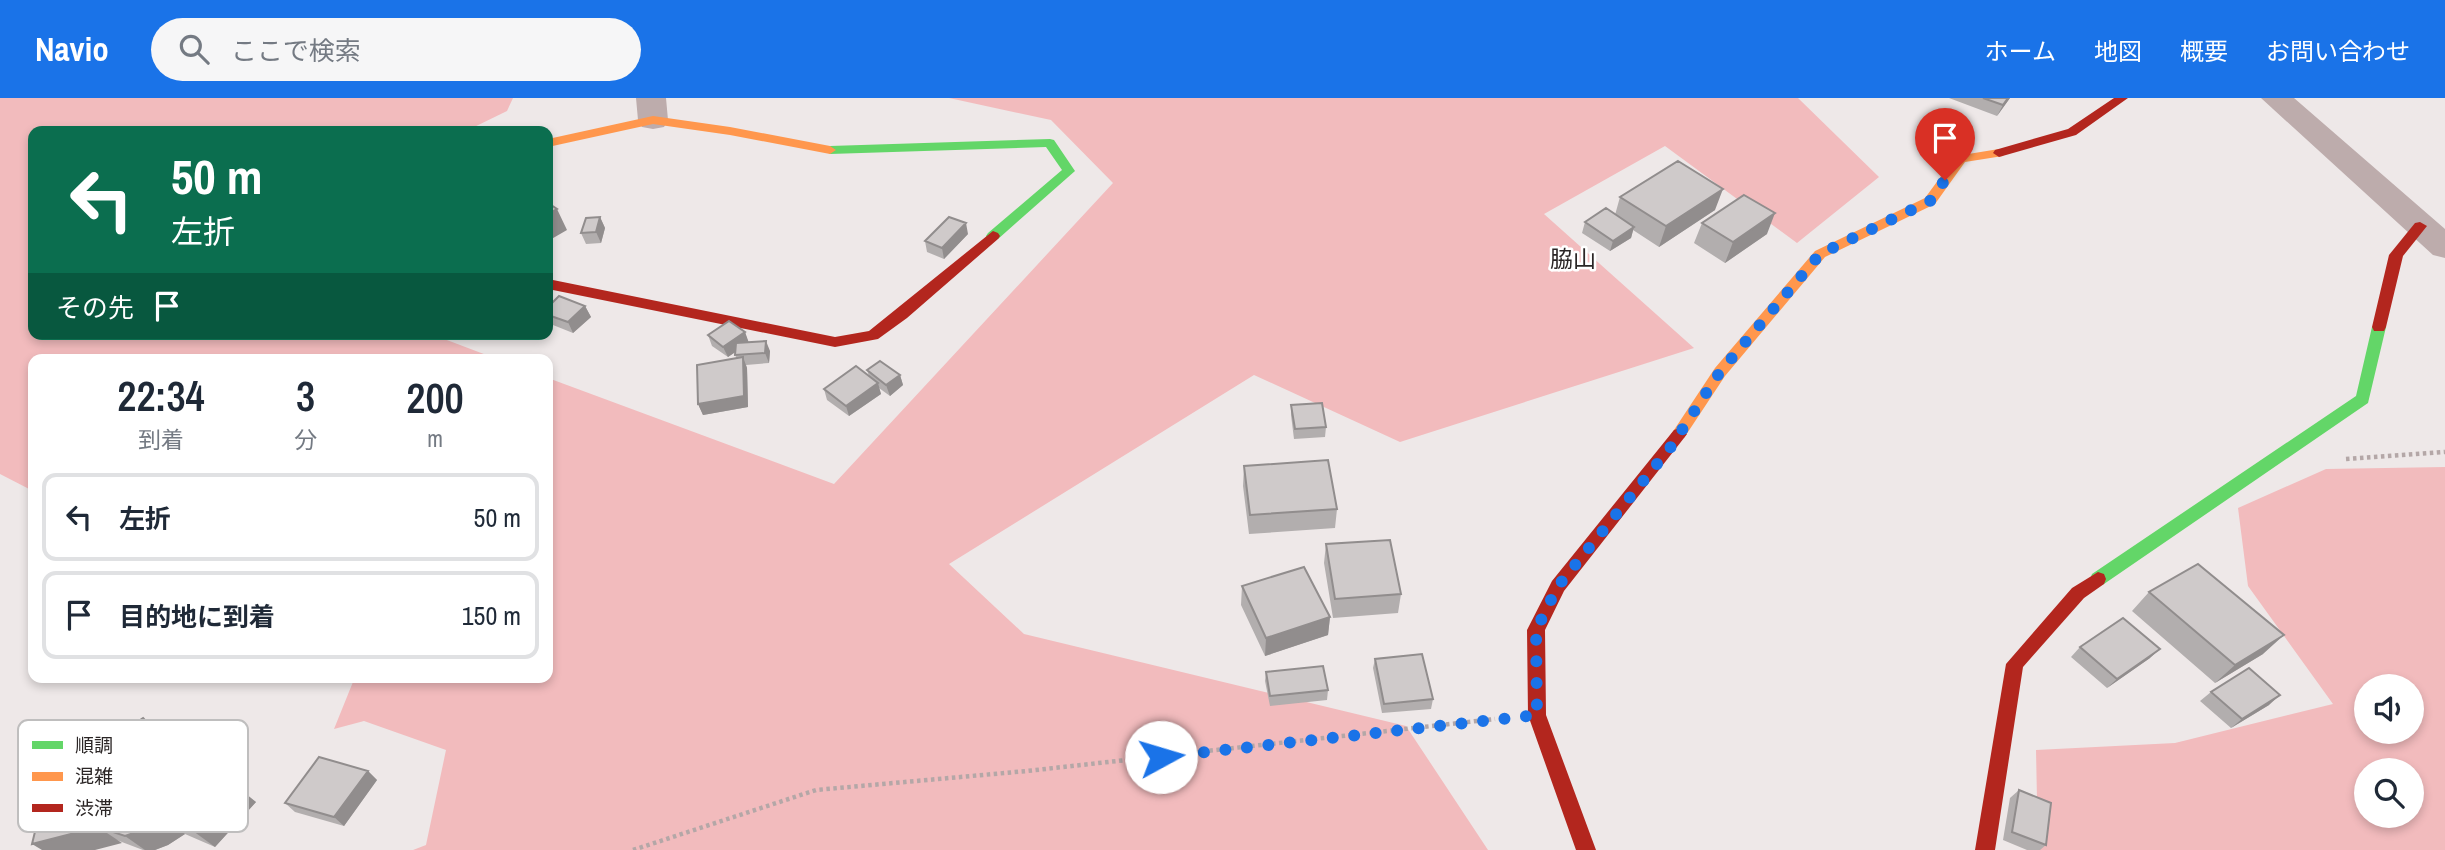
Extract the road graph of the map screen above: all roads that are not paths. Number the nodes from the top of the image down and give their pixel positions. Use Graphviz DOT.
graph roads {
  1 [pos="2122,98"];
  2 [pos="2276,98"];
  3 [pos="652,109"];
  4 [pos="553,142"];
  5 [pos="2420,226"];
  6 [pos="2445,247"];
  7 [pos="553,285"];
  8 [pos="1586,850"];
  9 [pos="1985,850"];
  1 -- 8 [label="street"];
  2 -- 5 [label="street"];
  3 -- 4 [label="street"];
  3 -- 7 [label="street"];
  5 -- 6 [label="street"];
  5 -- 9 [label="street"];
}
